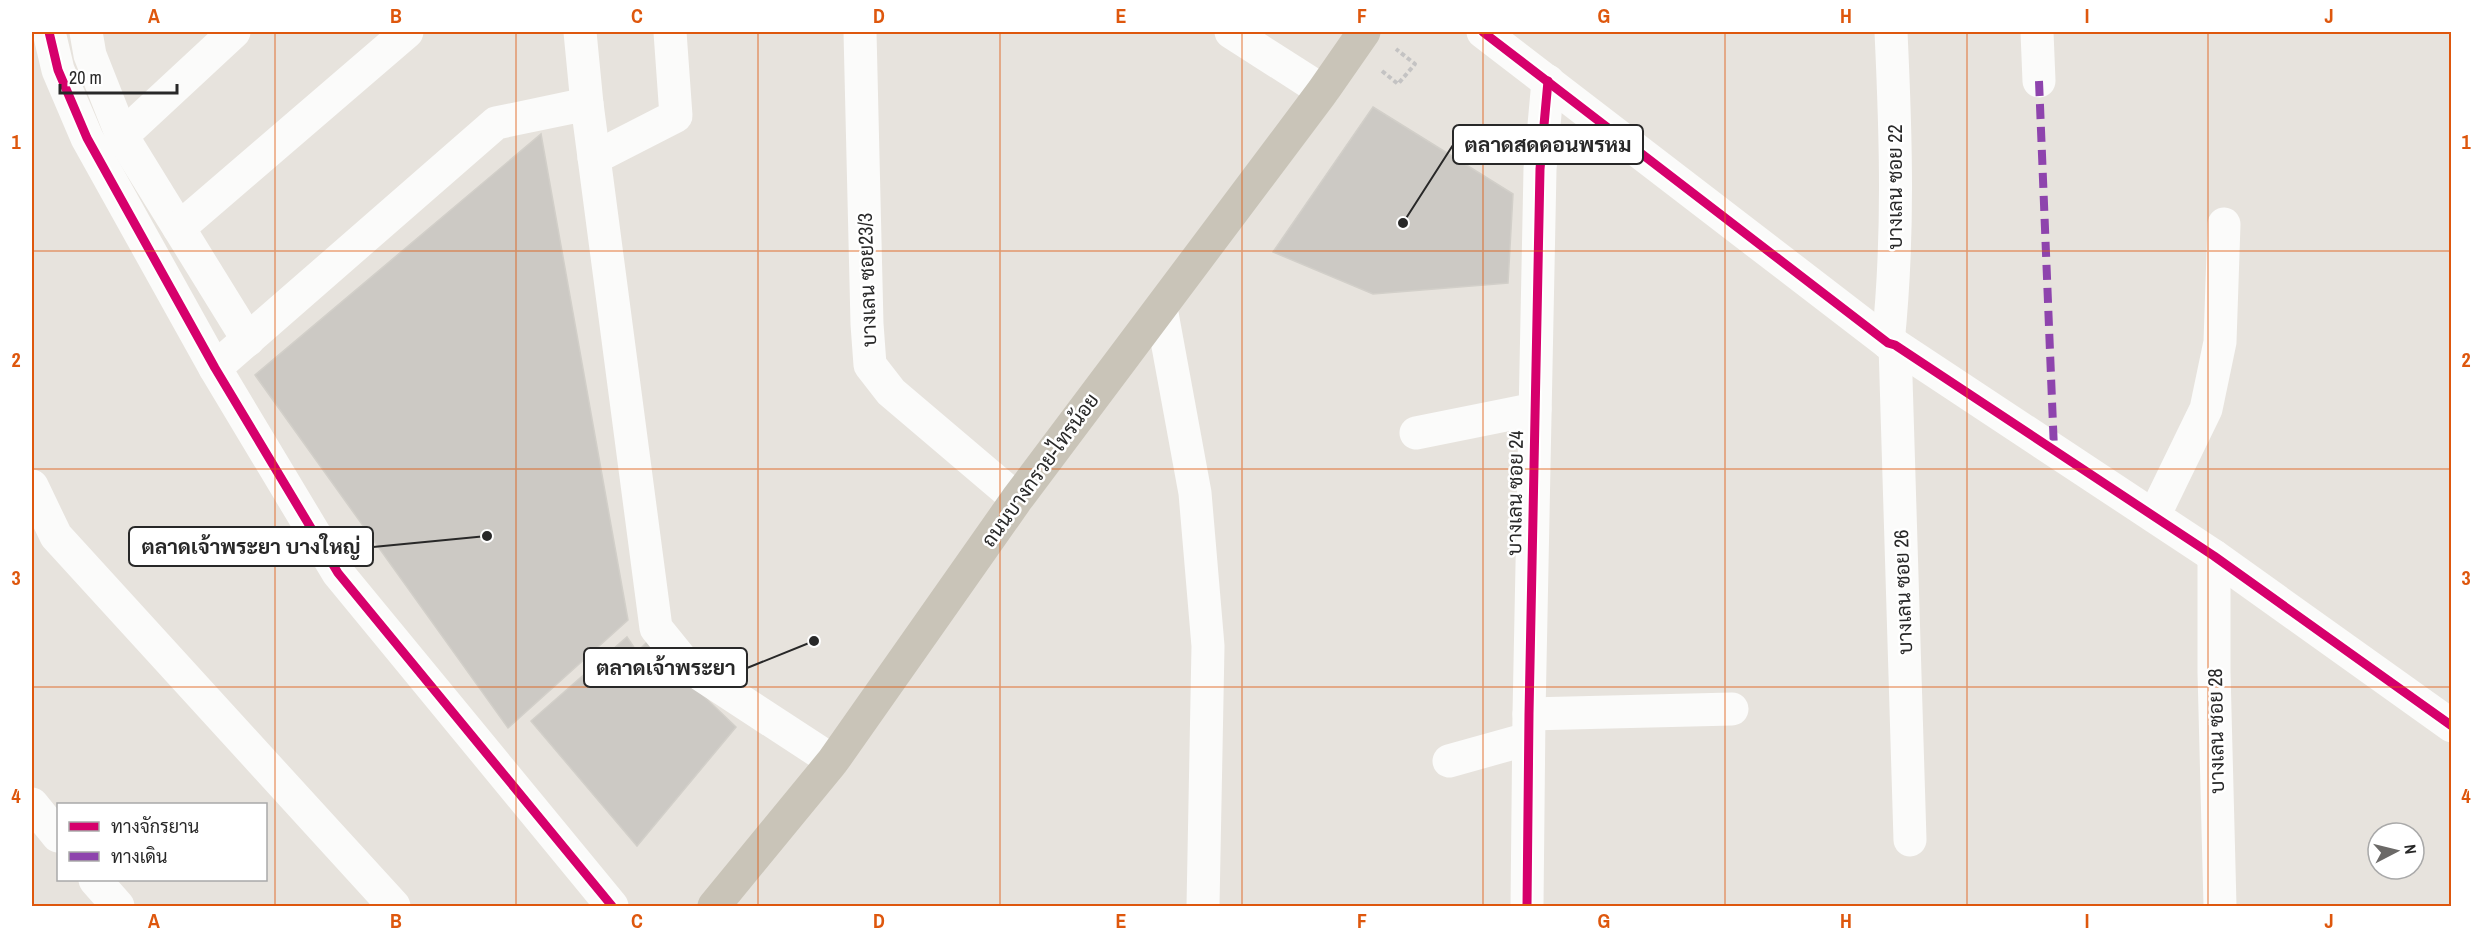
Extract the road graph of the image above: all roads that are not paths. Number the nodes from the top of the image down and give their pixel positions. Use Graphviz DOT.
graph roads {
  1 [pos="49,32"];
  2 [pos="86,32"];
  3 [pos="234,32"];
  4 [pos="407,32"];
  5 [pos="580,32"];
  6 [pos="670,32"];
  7 [pos="860,32"];
  8 [pos="1231,32"];
  9 [pos="1364,32"];
  10 [pos="1483,32"];
  11 [pos="1892,32"];
  12 [pos="2037,32"];
  13 [pos="1548,81"];
  14 [pos="2039,81"];
  15 [pos="1323,91"];
  16 [pos="586,104"];
  17 [pos="122,136"];
  18 [pos="594,158"];
  19 [pos="2224,224"];
  20 [pos="178,228"];
  21 [pos="1161,308"];
  22 [pos="248,340"];
  23 [pos="1892,344"];
  24 [pos="215,368"];
  25 [pos="1535,409"];
  26 [pos="1416,433"];
  27 [pos="32,486"];
  28 [pos="1017,500"];
  29 [pos="2154,516"];
  30 [pos="2214,556"];
  31 [pos="1732,709"];
  32 [pos="2451,726"];
  33 [pos="1528,727"];
  34 [pos="832,761"];
  35 [pos="1449,761"];
  36 [pos="32,804"];
  37 [pos="57,835"];
  38 [pos="1910,840"];
  39 [pos="97,881"];
  40 [pos="118,906"];
  41 [pos="394,906"];
  42 [pos="612,906"];
  43 [pos="714,906"];
  44 [pos="1203,906"];
  45 [pos="1527,906"];
  46 [pos="2220,906"];
  1 -- 24 [label="street"];
  2 -- 17 [label="street"];
  3 -- 17 [label="street"];
  4 -- 20 [label="street"];
  5 -- 16 [label="street"];
  6 -- 18 [label="street"];
  7 -- 28 [label="street, บางเลน ซอย23/3"];
  8 -- 15 [label="street"];
  9 -- 15 [label="main road, ถนนบางกรวย-ไทรน้อย"];
  10 -- 13 [label="street"];
  11 -- 23 [label="street, บางเลน ซอย 22"];
  12 -- 14 [label="street"];
  13 -- 23 [label="street"];
  13 -- 25 [label="street, บางเลน ซอย 24"];
  15 -- 21 [label="main road, ถนนบางกรวย-ไทรน้อย"];
  16 -- 18 [label="street"];
  16 -- 22 [label="street"];
  17 -- 20 [label="street"];
  18 -- 34 [label="street"];
  19 -- 29 [label="street"];
  20 -- 22 [label="street"];
  21 -- 28 [label="main road, ถนนบางกรวย-ไทรน้อย"];
  21 -- 44 [label="street"];
  22 -- 24 [label="street"];
  23 -- 29 [label="street"];
  23 -- 38 [label="street, บางเลน ซอย 26"];
  24 -- 42 [label="street"];
  25 -- 26 [label="street"];
  25 -- 33 [label="street, บางเลน ซอย 24"];
  27 -- 41 [label="street"];
  28 -- 34 [label="main road, ถนนบางกรวย-ไทรน้อย"];
  29 -- 30 [label="street"];
  30 -- 32 [label="street"];
  30 -- 46 [label="street, บางเลน ซอย 28"];
  31 -- 33 [label="street"];
  33 -- 35 [label="street"];
  33 -- 45 [label="street, บางเลน ซอย 24"];
  34 -- 43 [label="main road, ถนนบางกรวย-ไทรน้อย"];
  36 -- 37 [label="street"];
  39 -- 40 [label="street"];
}
